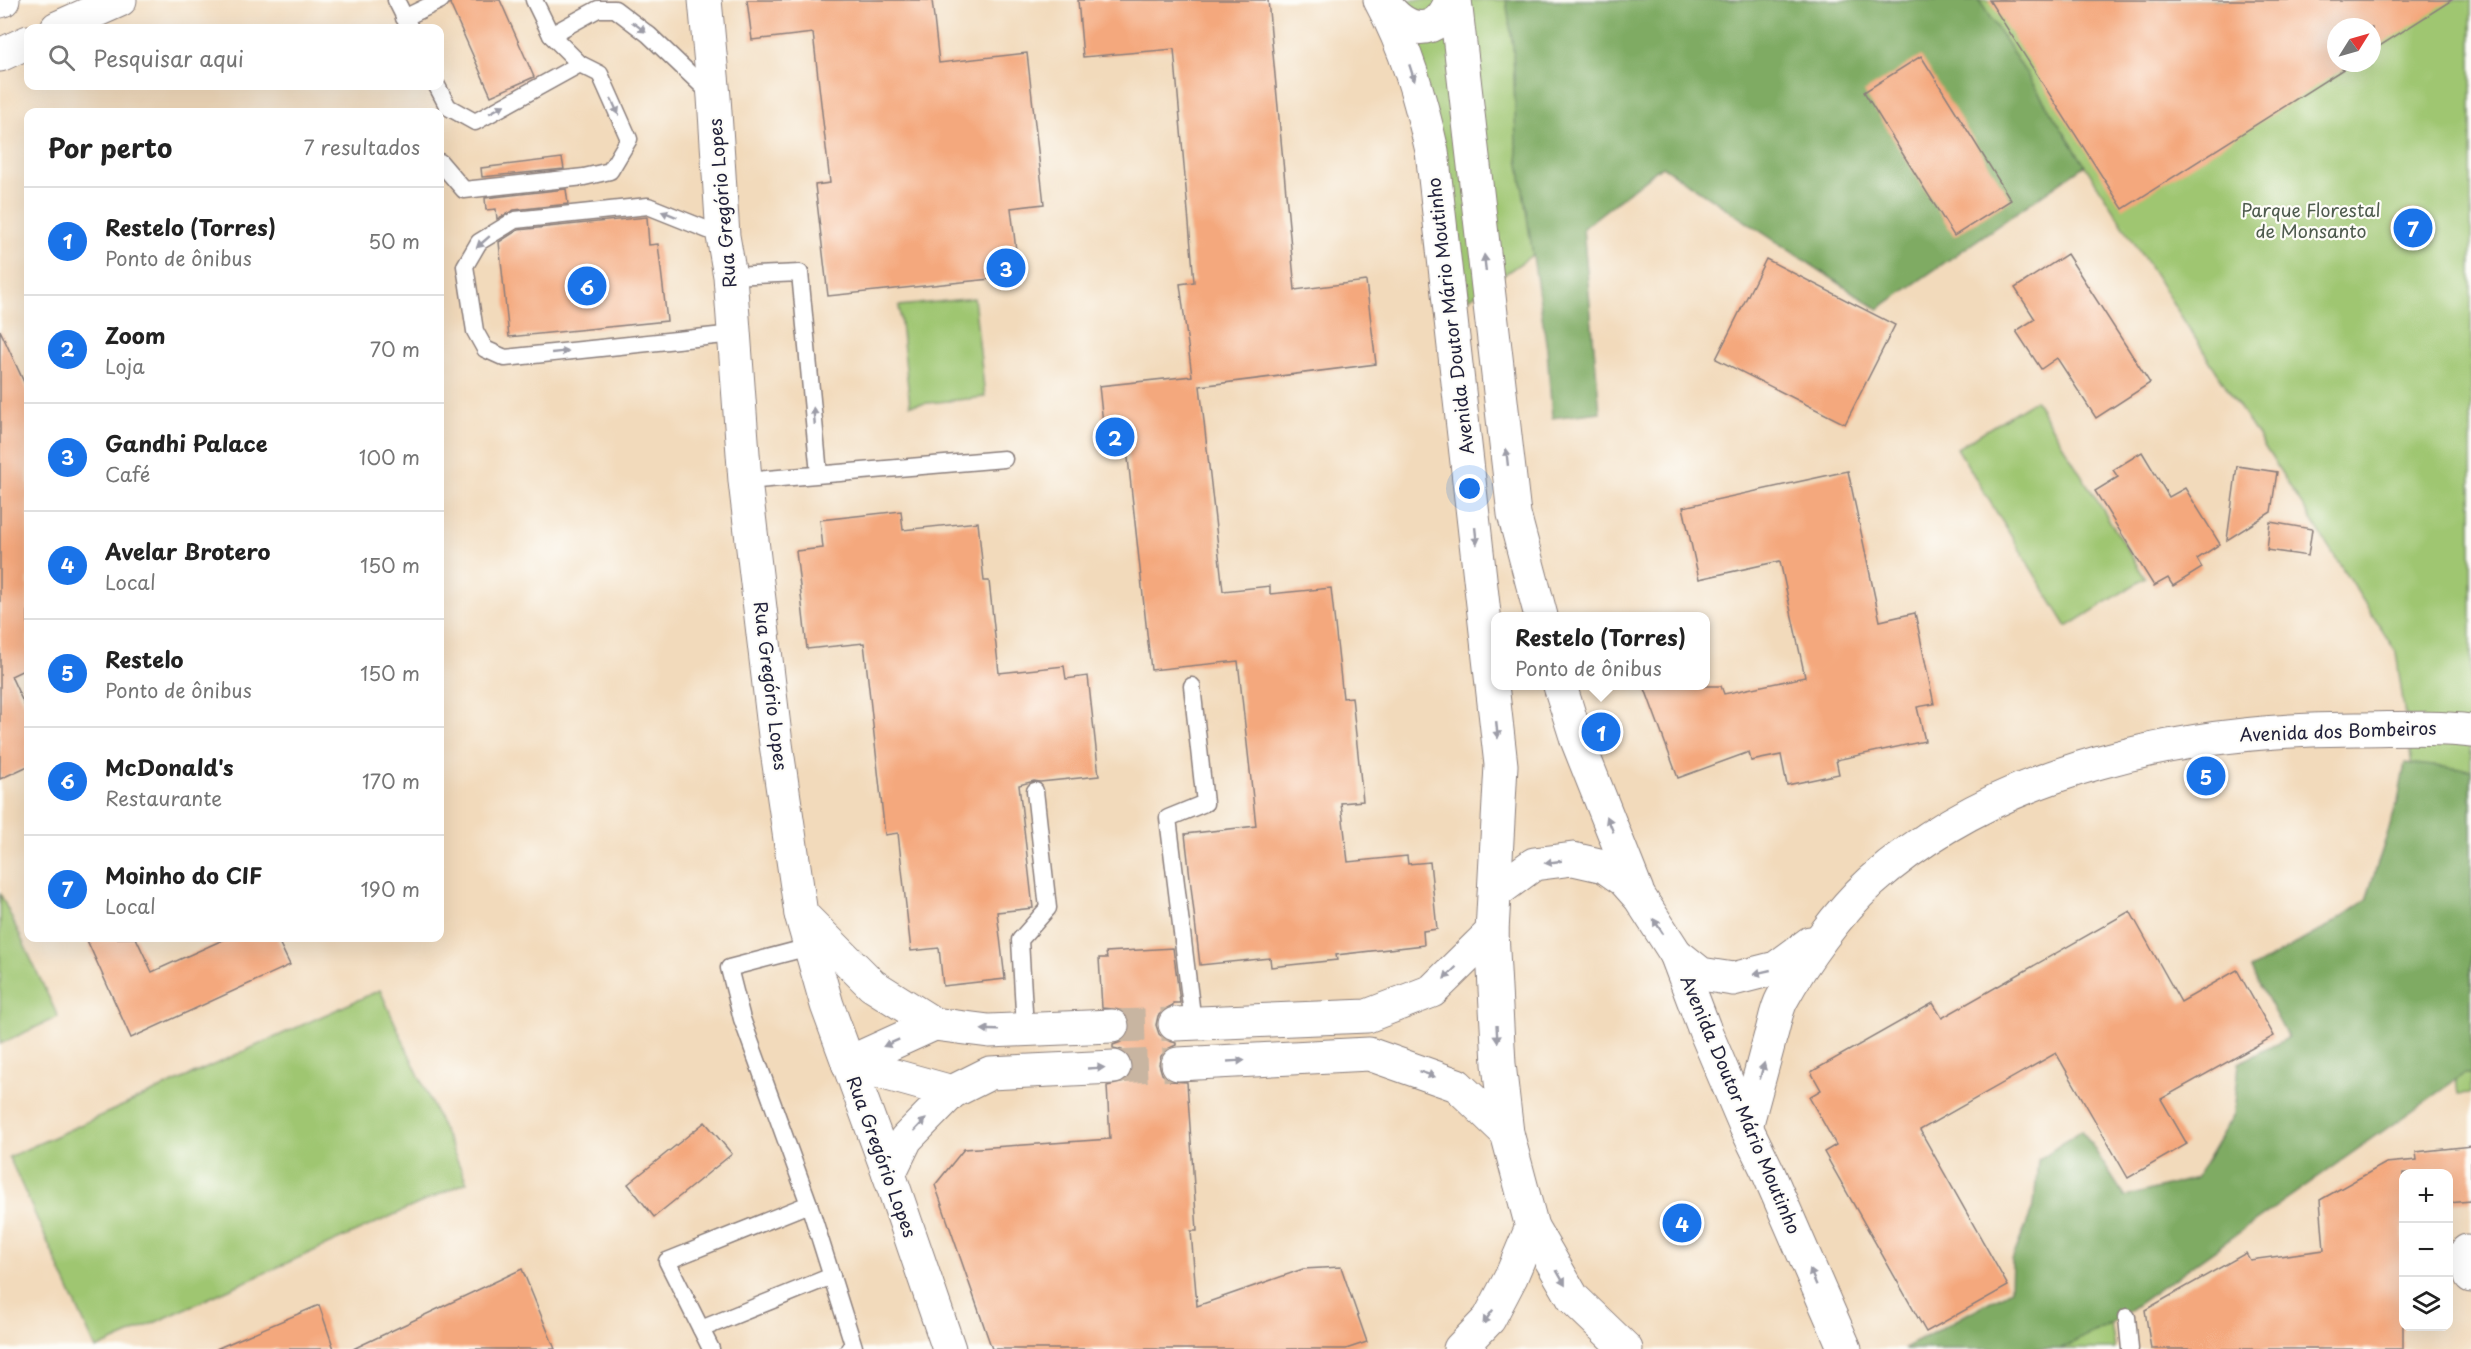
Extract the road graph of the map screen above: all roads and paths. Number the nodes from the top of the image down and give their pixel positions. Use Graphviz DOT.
graph roads {
  1 [pos="120,0"];
  2 [pos="396,0"];
  3 [pos="441,0"];
  4 [pos="534,0"];
  5 [pos="705,0"];
  6 [pos="1381,0"];
  7 [pos="1453,0"];
  8 [pos="407,23"];
  9 [pos="66,24"];
  10 [pos="551,35"];
  11 [pos="24,44"];
  12 [pos="0,55"];
  13 [pos="580,64"];
  14 [pos="438,90"];
  15 [pos="714,97"];
  16 [pos="442,108"];
  17 [pos="444,115"];
  18 [pos="444,167"];
  19 [pos="723,236"];
  20 [pos="730,276"];
  21 [pos="734,334"];
  22 [pos="1004,459"];
  23 [pos="819,474"];
  24 [pos="745,481"];
  25 [pos="1539,612"];
  26 [pos="1491,676"];
  27 [pos="1192,686"];
  28 [pos="1493,690"];
  29 [pos="1561,690"];
  30 [pos="2471,731"];
  31 [pos="1035,791"];
  32 [pos="1496,892"];
  33 [pos="1640,898"];
  34 [pos="801,914"];
  35 [pos="1828,930"];
  36 [pos="1492,932"];
  37 [pos="809,947"];
  38 [pos="1676,954"];
  39 [pos="1184,1023"];
  40 [pos="934,1024"];
  41 [pos="1112,1026"];
  42 [pos="1025,1029"];
  43 [pos="848,1063"];
  44 [pos="1114,1067"];
  45 [pos="952,1092"];
  46 [pos="1746,1127"];
  47 [pos="1507,1133"];
  48 [pos="889,1174"];
  49 [pos="809,1204"];
  50 [pos="1532,1227"];
  51 [pos="832,1276"];
  52 [pos="1830,1317"];
  53 [pos="2127,1317"];
  54 [pos="701,1329"];
  55 [pos="711,1349"];
  56 [pos="849,1349"];
  57 [pos="949,1349"];
  58 [pos="1460,1349"];
  59 [pos="1626,1349"];
  60 [pos="1820,1349"];
  61 [pos="1845,1349"];
  62 [pos="2130,1349"];
  1 -- 9 [label="street"];
  2 -- 8 [label="lane"];
  3 -- 8 [label="lane"];
  4 -- 10 [label="lane"];
  5 -- 15 [label="street, Rua Gregório Lopes"];
  6 -- 7 [label="street"];
  6 -- 26 [label="street, Avenida Doutor Mário Moutinho, one-way"];
  25 -- 7 [label="street, one-way"];
  10 -- 13 [label="lane"];
  10 -- 15 [label="lane, one-way"];
  11 -- 12 [label="street"];
  17 -- 13 [label="lane, one-way"];
  13 -- 18 [label="lane, one-way"];
  14 -- 16 [label="lane"];
  15 -- 19 [label="street, Rua Gregório Lopes"];
  19 -- 20 [label="street, Rua Gregório Lopes"];
  19 -- 21 [label="lane, one-way"];
  20 -- 21 [label="street, Rua Gregório Lopes"];
  23 -- 20 [label="lane, one-way"];
  21 -- 24 [label="street, Rua Gregório Lopes"];
  22 -- 23 [label="lane"];
  23 -- 24 [label="lane"];
  24 -- 34 [label="street, Rua Gregório Lopes"];
  27 -- 39 [label="lane"];
  28 -- 32 [label="street, Avenida Doutor Mário Moutinho, one-way"];
  33 -- 29 [label="street, Avenida Doutor Mário Moutinho, one-way"];
  30 -- 35 [label="street, Avenida dos Bombeiros"];
  31 -- 42 [label="lane"];
  33 -- 32 [label="street, Avenida Doutor Mário Moutinho, one-way"];
  32 -- 36 [label="street, Avenida Doutor Mário Moutinho"];
  38 -- 33 [label="street, Avenida Doutor Mário Moutinho, one-way"];
  34 -- 37 [label="street, Rua Gregório Lopes"];
  34 -- 40 [label="street"];
  35 -- 38 [label="street, Avenida dos Bombeiros, one-way"];
  46 -- 35 [label="street, Avenida dos Bombeiros, one-way"];
  36 -- 39 [label="street, one-way"];
  36 -- 47 [label="street, Avenida Doutor Mário Moutinho, one-way"];
  37 -- 43 [label="street, Rua Gregório Lopes"];
  37 -- 49 [label="lane"];
  38 -- 46 [label="street, Avenida Doutor Mário Moutinho"];
  39 -- 47 [label="street, one-way"];
  42 -- 40 [label="street, one-way"];
  40 -- 43 [label="street, one-way"];
  41 -- 42 [label="street"];
  43 -- 45 [label="street"];
  43 -- 48 [label="street, Rua Gregório Lopes"];
  45 -- 44 [label="street, one-way"];
  48 -- 45 [label="street, one-way"];
  52 -- 46 [label="street, Avenida Doutor Mário Moutinho, one-way"];
  47 -- 50 [label="street, Avenida Doutor Mário Moutinho"];
  48 -- 57 [label="street, Rua Gregório Lopes"];
  49 -- 51 [label="lane"];
  49 -- 54 [label="lane"];
  50 -- 58 [label="street, one-way"];
  50 -- 59 [label="street, Avenida Doutor Mário Moutinho, one-way"];
  51 -- 54 [label="lane"];
  51 -- 56 [label="lane"];
  52 -- 60 [label="street"];
  52 -- 61 [label="street, Avenida Doutor Mário Moutinho"];
  53 -- 62 [label="lane"];
  54 -- 55 [label="lane"];
}
